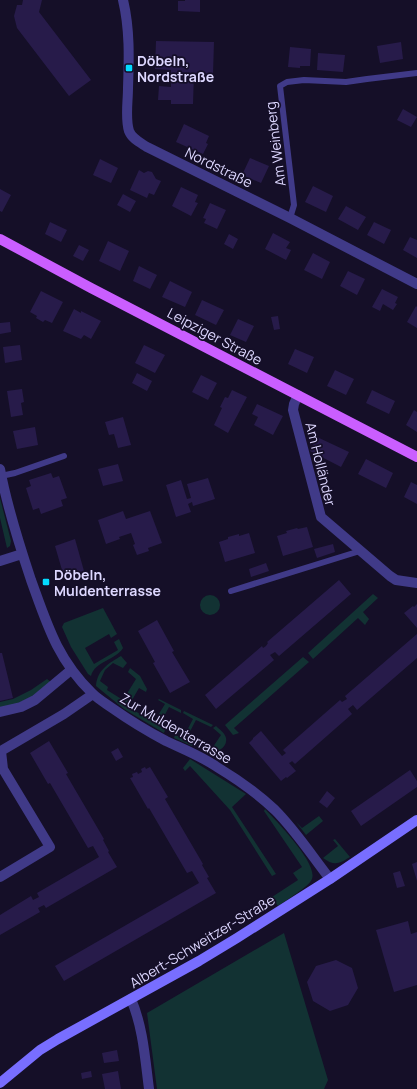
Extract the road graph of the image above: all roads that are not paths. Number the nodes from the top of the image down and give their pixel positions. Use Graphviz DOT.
graph roads {
  1 [pos="123,0"];
  2 [pos="417,73"];
  3 [pos="290,218"];
  4 [pos="0,240"];
  5 [pos="417,284"];
  6 [pos="298,395"];
  7 [pos="64,456"];
  8 [pos="417,457"];
  9 [pos="1,473"];
  10 [pos="2,492"];
  11 [pos="360,551"];
  12 [pos="22,554"];
  13 [pos="0,561"];
  14 [pos="417,583"];
  15 [pos="230,591"];
  16 [pos="71,670"];
  17 [pos="93,694"];
  18 [pos="0,712"];
  19 [pos="417,820"];
  20 [pos="0,878"];
  21 [pos="330,879"];
  22 [pos="131,998"];
  23 [pos="0,1083"];
  24 [pos="149,1089"];
  1 -- 3 [label="street, Nordstraße"];
  2 -- 3 [label="lane, Am Weinberg"];
  3 -- 5 [label="street, Nordstraße"];
  4 -- 6 [label="main road, Leipziger Straße"];
  6 -- 8 [label="main road, Leipziger Straße"];
  6 -- 11 [label="street, Am Holländer"];
  7 -- 9 [label="lane"];
  9 -- 10 [label="street, Zur Muldenterrasse"];
  10 -- 12 [label="street, Zur Muldenterrasse"];
  11 -- 14 [label="street, Am Holländer"];
  11 -- 15 [label="lane"];
  12 -- 13 [label="street"];
  12 -- 16 [label="street, Zur Muldenterrasse"];
  16 -- 17 [label="street, Zur Muldenterrasse"];
  16 -- 18 [label="street"];
  17 -- 20 [label="street"];
  17 -- 21 [label="street, Zur Muldenterrasse"];
  19 -- 21 [label="street, Albert-Schweitzer-Straße"];
  21 -- 22 [label="street, Albert-Schweitzer-Straße"];
  22 -- 23 [label="street, Albert-Schweitzer-Straße"];
  22 -- 24 [label="street"];
}
